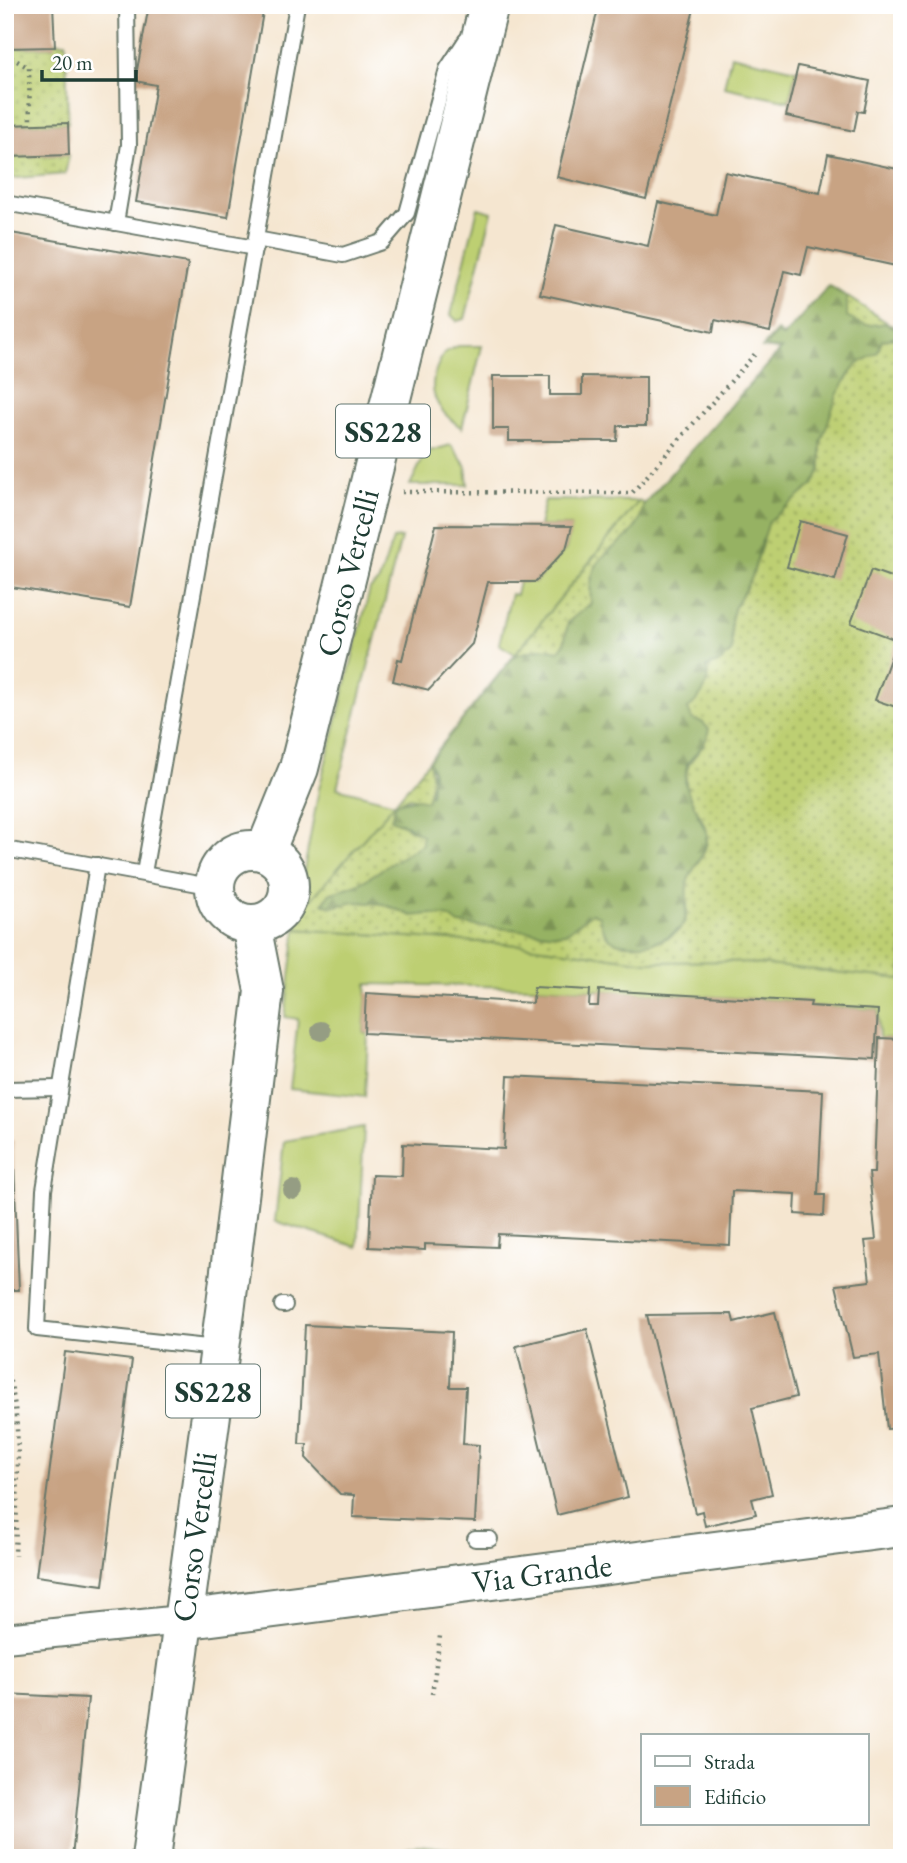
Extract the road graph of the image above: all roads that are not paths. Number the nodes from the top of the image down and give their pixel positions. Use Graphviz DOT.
graph roads {
  1 [pos="127,5"];
  2 [pos="297,5"];
  3 [pos="489,6"];
  4 [pos="5,203"];
  5 [pos="116,223"];
  6 [pos="255,244"];
  7 [pos="5,849"];
  8 [pos="265,852"];
  9 [pos="97,865"];
  10 [pos="144,873"];
  11 [pos="215,887"];
  12 [pos="251,925"];
  13 [pos="59,1088"];
  14 [pos="5,1089"];
  15 [pos="219,1348"];
  16 [pos="902,1527"];
  17 [pos="475,1539"];
  18 [pos="490,1539"];
  19 [pos="181,1620"];
  20 [pos="5,1638"];
  21 [pos="151,1858"];
  1 -- 5 [label="lane"];
  2 -- 6 [label="lane"];
  3 -- 6 [label="lane"];
  3 -- 8 [label="main road, Corso Vercelli / SS228"];
  4 -- 5 [label="lane"];
  5 -- 6 [label="lane"];
  6 -- 10 [label="lane"];
  7 -- 9 [label="lane"];
  8 -- 11 [label="main road"];
  8 -- 12 [label="main road"];
  9 -- 10 [label="lane"];
  9 -- 13 [label="lane"];
  10 -- 11 [label="lane"];
  11 -- 12 [label="main road"];
  12 -- 15 [label="main road, Corso Vercelli / SS228"];
  13 -- 14 [label="lane"];
  13 -- 15 [label="lane"];
  15 -- 19 [label="main road, Corso Vercelli / SS228"];
  16 -- 19 [label="main road, Via Grande"];
  17 -- 18 [label="lane"];
  19 -- 20 [label="street"];
  19 -- 21 [label="main road, Corso Vercelli / SS228"];
}
